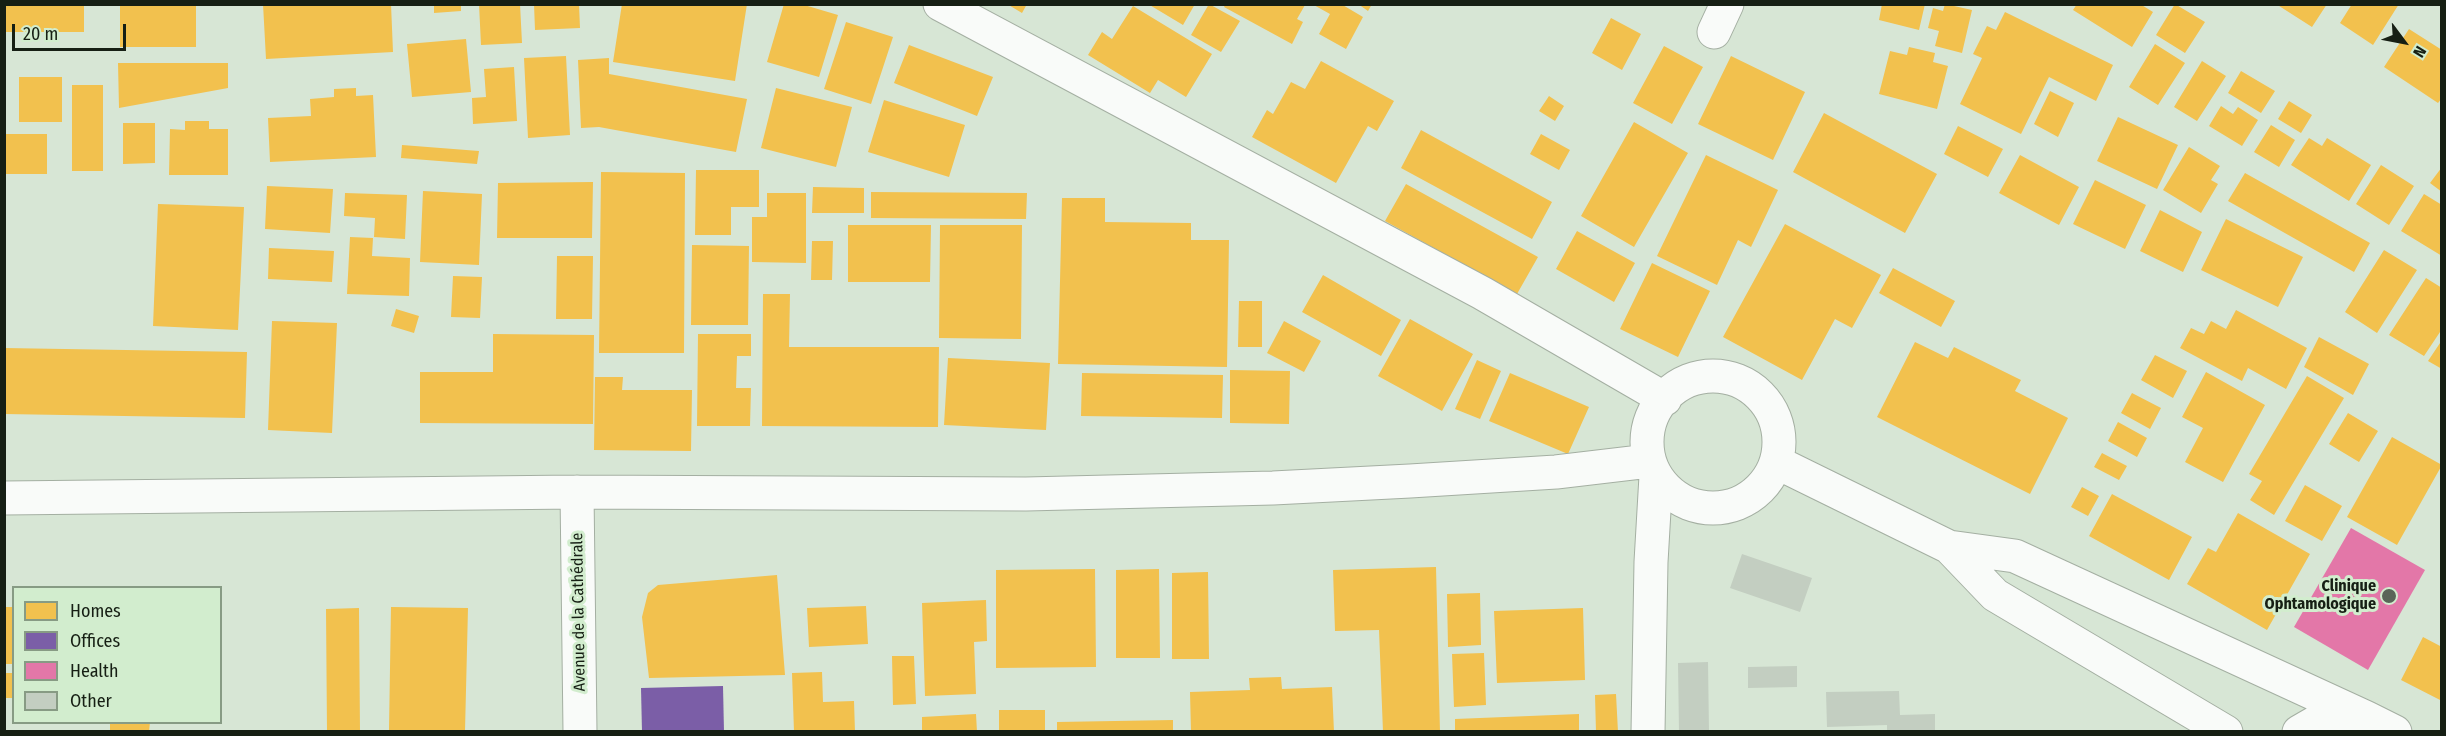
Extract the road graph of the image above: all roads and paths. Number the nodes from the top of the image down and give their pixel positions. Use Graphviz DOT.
graph roads {
  1 [pos="940,4"];
  2 [pos="1665,399"];
  3 [pos="1776,462"];
  4 [pos="1653,468"];
  5 [pos="577,492"];
  6 [pos="4,498"];
  7 [pos="1949,548"];
  8 [pos="2381,725"];
  9 [pos="580,732"];
  10 [pos="1648,732"];
  11 [pos="2226,732"];
  12 [pos="2299,732"];
  1 -- 2 [label="street"];
  2 -- 3 [label="street"];
  2 -- 4 [label="street"];
  3 -- 4 [label="street"];
  3 -- 7 [label="street"];
  4 -- 5 [label="street"];
  4 -- 10 [label="street"];
  5 -- 6 [label="street"];
  5 -- 9 [label="street, Avenue de la Cathédrale"];
  7 -- 8 [label="street"];
  7 -- 11 [label="street"];
  8 -- 12 [label="street"];
}
